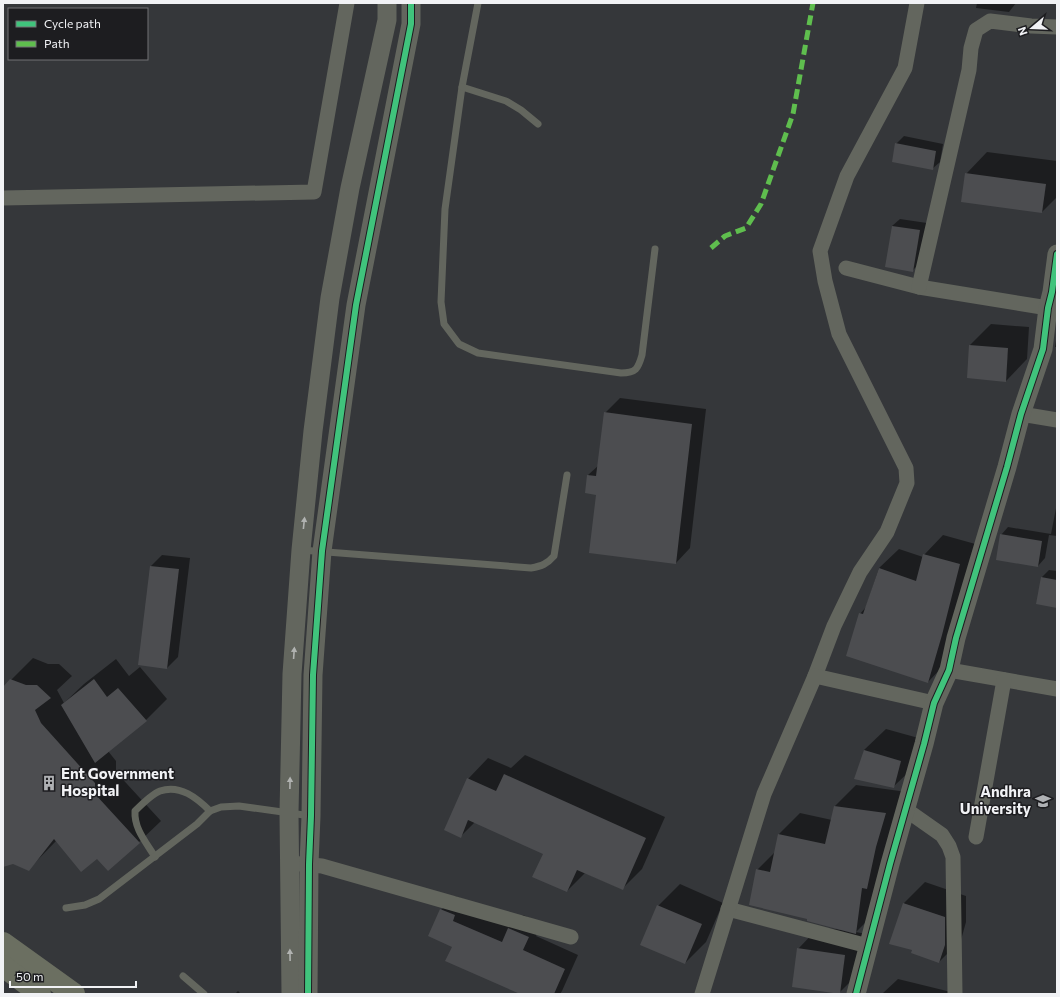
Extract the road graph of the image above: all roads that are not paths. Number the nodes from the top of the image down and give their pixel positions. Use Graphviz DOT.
graph roads {
  1 [pos="347,3"];
  2 [pos="387,3"];
  3 [pos="411,3"];
  4 [pos="478,3"];
  5 [pos="917,3"];
  6 [pos="1057,27"];
  7 [pos="462,87"];
  8 [pos="538,124"];
  9 [pos="3,198"];
  10 [pos="655,250"];
  11 [pos="1057,254"];
  12 [pos="846,268"];
  13 [pos="919,287"];
  14 [pos="1052,298"];
  15 [pos="1021,414"];
  16 [pos="1057,420"];
  17 [pos="567,475"];
  18 [pos="301,550"];
  19 [pos="322,551"];
  20 [pos="949,670"];
  21 [pos="815,676"];
  22 [pos="1004,680"];
  23 [pos="1057,689"];
  24 [pos="934,704"];
  25 [pos="905,809"];
  26 [pos="210,811"];
  27 [pos="289,813"];
  28 [pos="311,816"];
  29 [pos="976,837"];
  30 [pos="155,857"];
  31 [pos="290,863"];
  32 [pos="309,864"];
  33 [pos="66,908"];
  34 [pos="728,909"];
  35 [pos="571,937"];
  36 [pos="3,943"];
  37 [pos="868,946"];
  38 [pos="3,966"];
  39 [pos="183,976"];
  40 [pos="40,994"];
  41 [pos="74,994"];
  42 [pos="204,994"];
  43 [pos="291,994"];
  44 [pos="308,994"];
  45 [pos="702,994"];
  46 [pos="856,994"];
  47 [pos="955,994"];
  1 -- 9 [label="street"];
  18 -- 2 [label="street, one-way"];
  3 -- 19 [label="street"];
  4 -- 7 [label="lane"];
  5 -- 21 [label="street"];
  6 -- 13 [label="street"];
  7 -- 8 [label="lane"];
  7 -- 10 [label="lane"];
  11 -- 14 [label="street"];
  12 -- 13 [label="street"];
  13 -- 14 [label="street"];
  14 -- 15 [label="street"];
  15 -- 16 [label="street"];
  15 -- 20 [label="street"];
  17 -- 19 [label="lane"];
  18 -- 19 [label="lane"];
  27 -- 18 [label="street, one-way"];
  19 -- 28 [label="street"];
  20 -- 22 [label="street"];
  20 -- 24 [label="street"];
  21 -- 24 [label="street"];
  21 -- 34 [label="street"];
  22 -- 23 [label="street"];
  22 -- 29 [label="street"];
  24 -- 25 [label="street"];
  25 -- 37 [label="street"];
  25 -- 47 [label="street"];
  26 -- 27 [label="lane"];
  26 -- 30 [label="lane"];
  26 -- 30 [label="lane"];
  27 -- 28 [label="lane"];
  27 -- 31 [label="street"];
  28 -- 32 [label="street"];
  30 -- 33 [label="lane"];
  31 -- 32 [label="street"];
  43 -- 31 [label="street, one-way"];
  32 -- 35 [label="street"];
  32 -- 44 [label="street"];
  34 -- 37 [label="street"];
  34 -- 45 [label="street"];
  36 -- 41 [label="main road"];
  37 -- 46 [label="street"];
  38 -- 40 [label="main road"];
  39 -- 42 [label="lane"];
}
